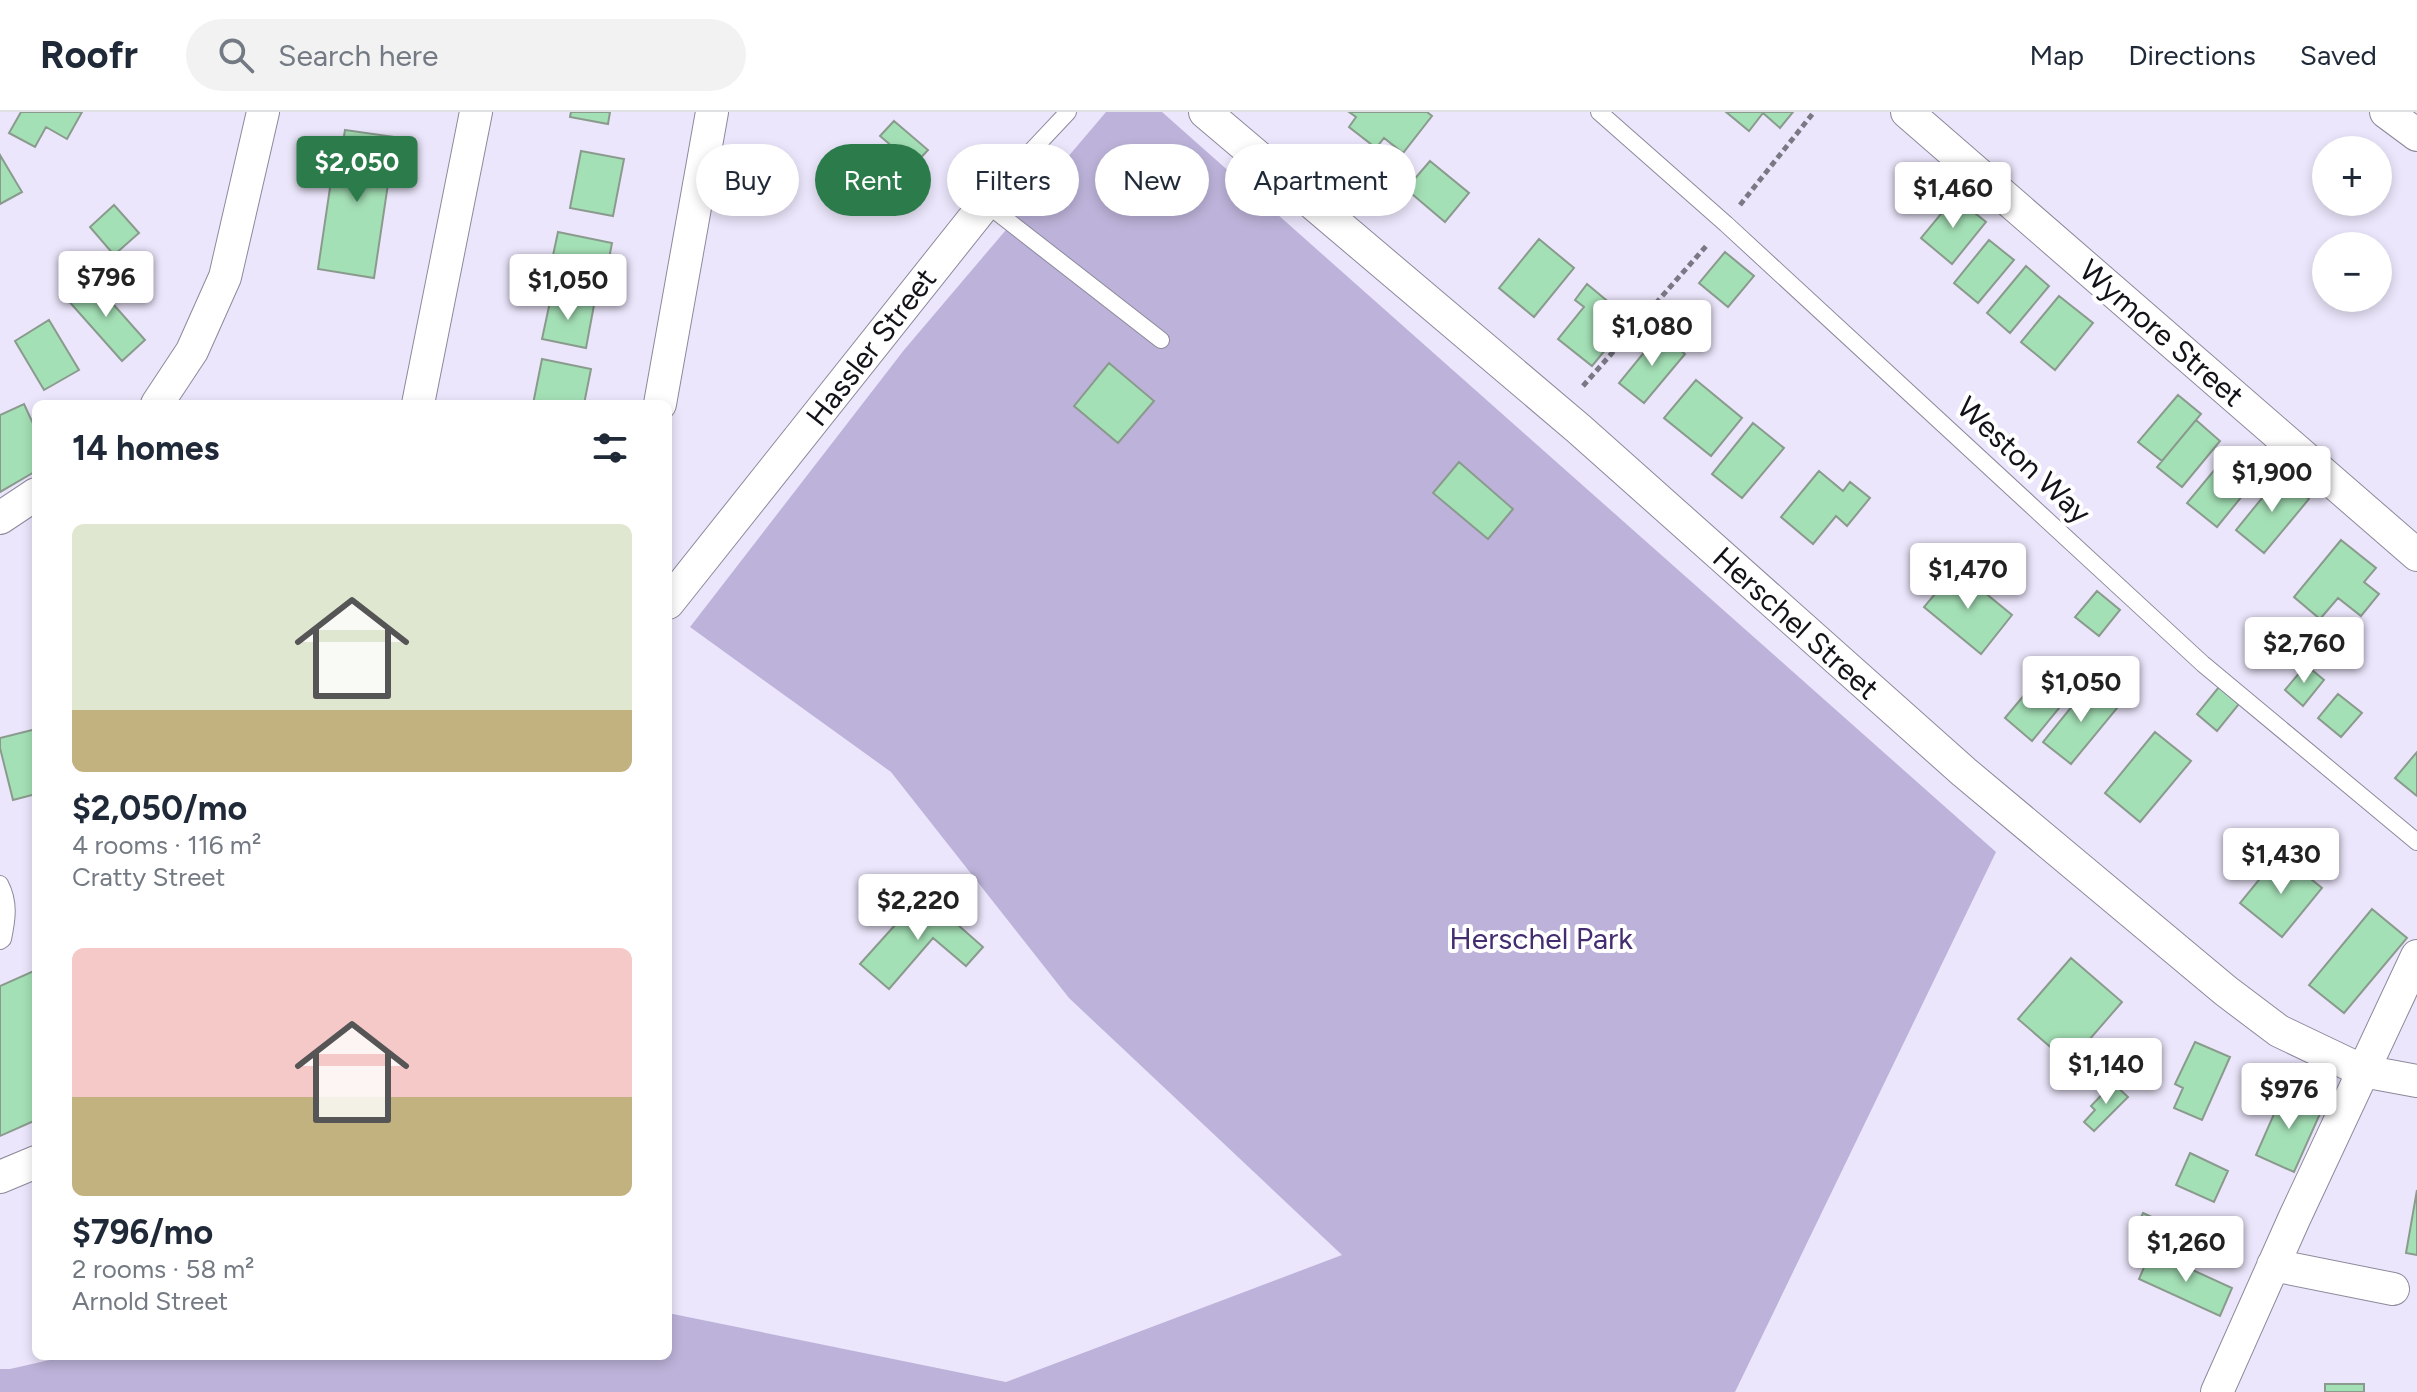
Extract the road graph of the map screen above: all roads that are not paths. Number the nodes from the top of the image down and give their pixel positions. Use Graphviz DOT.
graph roads {
  1 [pos="263,112"];
  2 [pos="476,112"];
  3 [pos="712,112"];
  4 [pos="1068,112"];
  5 [pos="1205,112"];
  6 [pos="1599,112"];
  7 [pos="1907,112"];
  8 [pos="2386,112"];
  9 [pos="2417,135"];
  10 [pos="1038,144"];
  11 [pos="975,216"];
  12 [pos="1023,216"];
  13 [pos="1161,340"];
  14 [pos="160,400"];
  15 [pos="419,400"];
  16 [pos="661,400"];
  17 [pos="32,497"];
  18 [pos="0,518"];
  19 [pos="2417,555"];
  20 [pos="672,589"];
  21 [pos="2417,842"];
  22 [pos="0,884"];
  23 [pos="0,941"];
  24 [pos="2417,956"];
  25 [pos="2363,1071"];
  26 [pos="2417,1081"];
  27 [pos="32,1164"];
  28 [pos="0,1177"];
  29 [pos="2273,1265"];
  30 [pos="2393,1289"];
  31 [pos="2217,1392"];
  1 -- 14 [label="street"];
  2 -- 15 [label="street"];
  3 -- 16 [label="street"];
  4 -- 10 [label="lane, Hassler Street"];
  5 -- 25 [label="street, Herschel Street"];
  6 -- 21 [label="lane, Weston Way"];
  7 -- 19 [label="street, Wymore Street"];
  8 -- 9 [label="street"];
  11 -- 20 [label="street, Hassler Street"];
  12 -- 13 [label="lane"];
  17 -- 18 [label="street"];
  22 -- 23 [label="lane"];
  24 -- 25 [label="street"];
  25 -- 26 [label="street, Herschel Street"];
  25 -- 29 [label="street"];
  27 -- 28 [label="street"];
  29 -- 30 [label="street"];
  29 -- 31 [label="street"];
}
